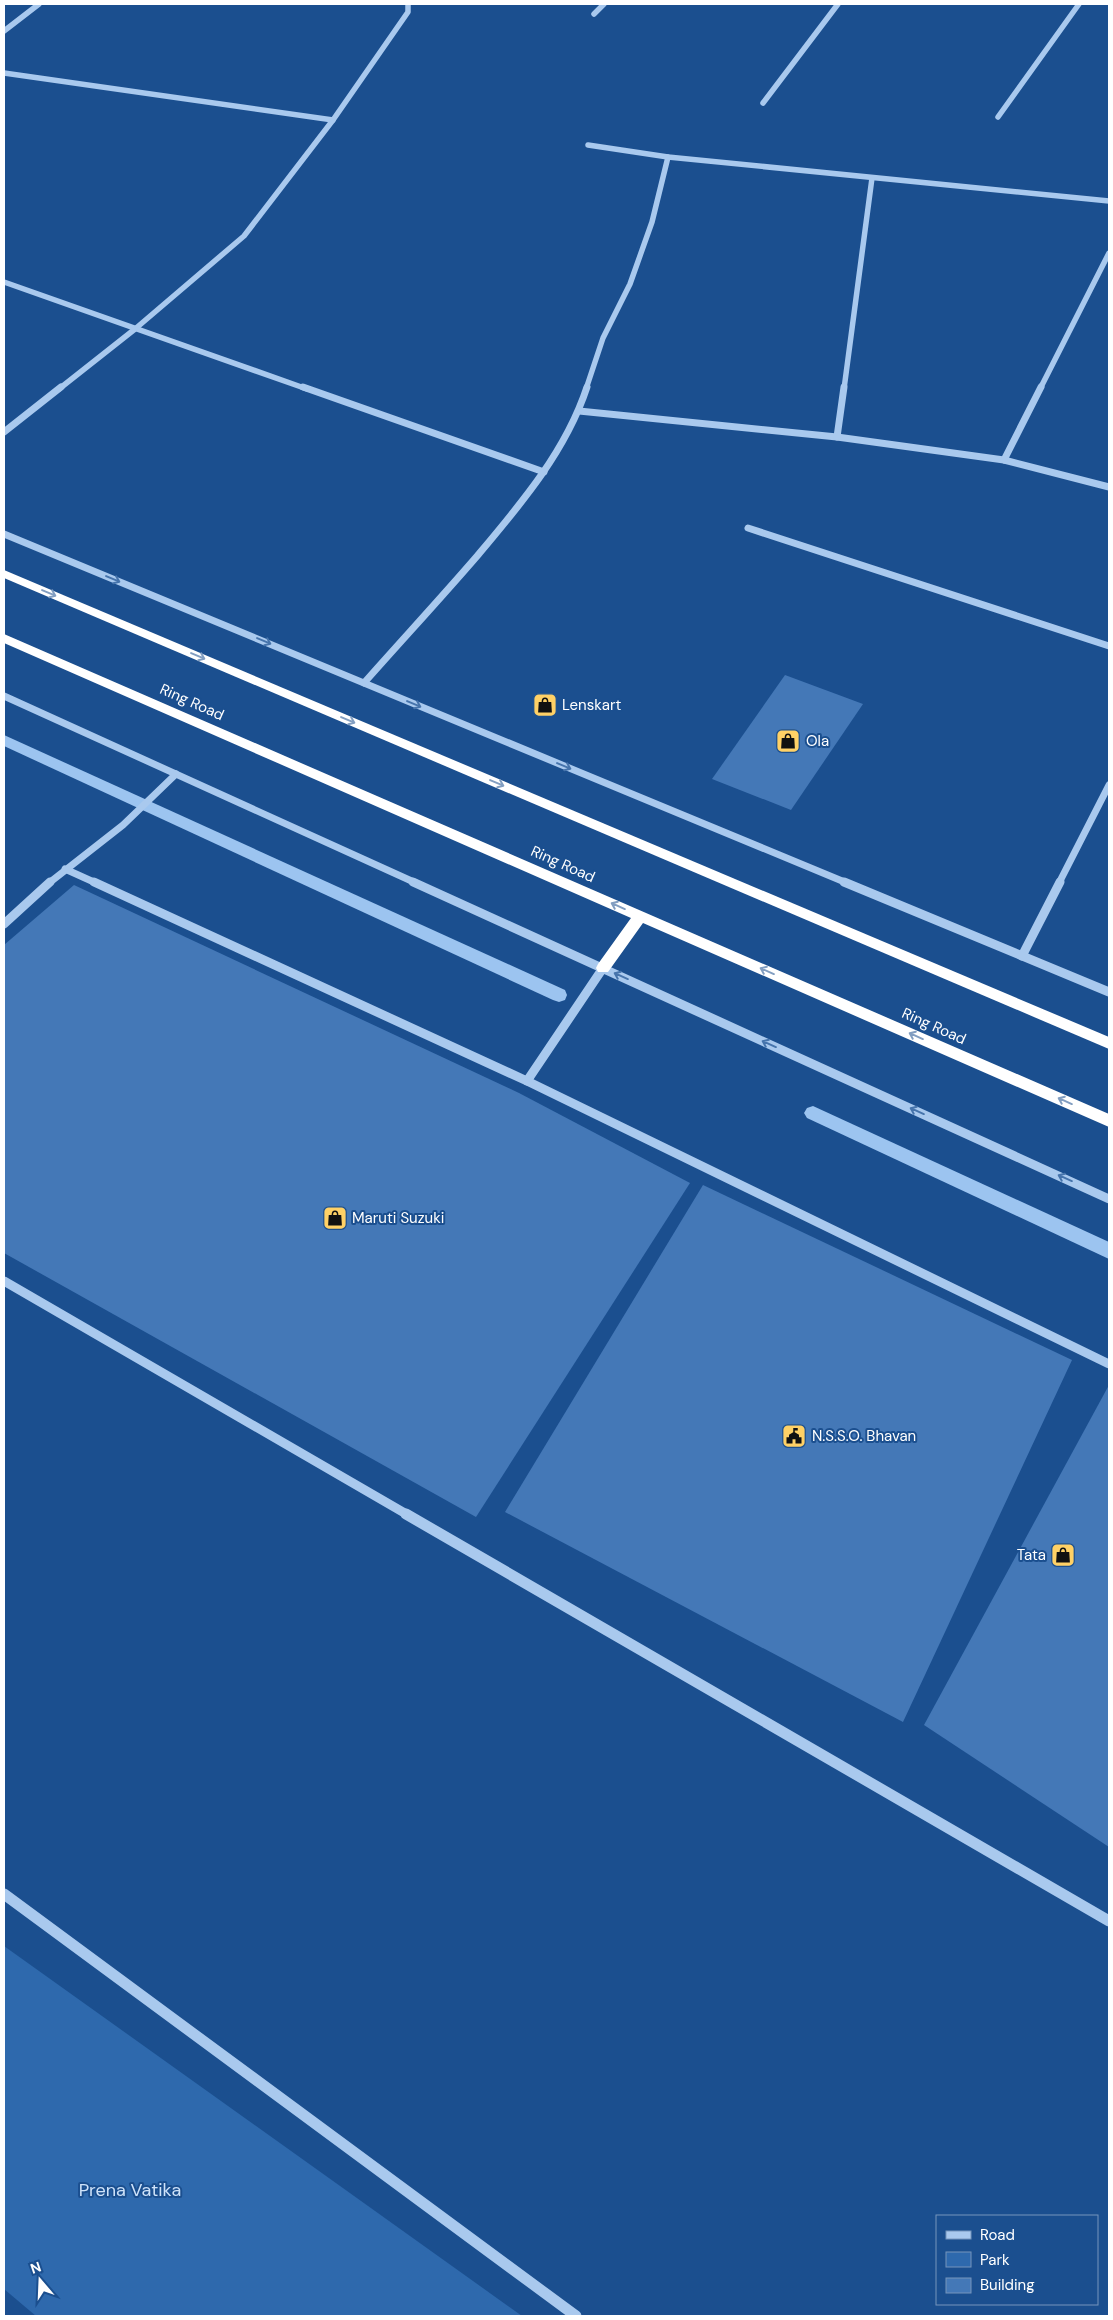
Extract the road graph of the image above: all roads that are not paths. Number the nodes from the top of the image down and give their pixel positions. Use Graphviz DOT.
graph roads {
  1 [pos="39,4"];
  2 [pos="408,4"];
  3 [pos="604,4"];
  4 [pos="838,4"];
  5 [pos="1079,4"];
  6 [pos="594,14"];
  7 [pos="4,31"];
  8 [pos="4,74"];
  9 [pos="763,103"];
  10 [pos="998,117"];
  11 [pos="333,120"];
  12 [pos="588,146"];
  13 [pos="668,157"];
  14 [pos="872,178"];
  15 [pos="1109,201"];
  16 [pos="1109,253"];
  17 [pos="4,282"];
  18 [pos="135,329"];
  19 [pos="579,411"];
  20 [pos="4,432"];
  21 [pos="837,437"];
  22 [pos="1004,460"];
  23 [pos="544,472"];
  24 [pos="1109,487"];
  25 [pos="748,528"];
  26 [pos="4,534"];
  27 [pos="4,574"];
  28 [pos="4,638"];
  29 [pos="1109,646"];
  30 [pos="364,683"];
  31 [pos="4,696"];
  32 [pos="176,774"];
  33 [pos="1109,785"];
  34 [pos="159,790"];
  35 [pos="123,825"];
  36 [pos="65,869"];
  37 [pos="640,916"];
  38 [pos="4,924"];
  39 [pos="1022,956"];
  40 [pos="603,968"];
  41 [pos="1109,992"];
  42 [pos="1109,1044"];
  43 [pos="527,1081"];
  44 [pos="1109,1121"];
  45 [pos="1109,1199"];
  46 [pos="4,1281"];
  47 [pos="1109,1364"];
  48 [pos="4,1894"];
  49 [pos="1109,1920"];
  50 [pos="576,2316"];
  1 -- 7 [label="street"];
  2 -- 11 [label="street"];
  3 -- 6 [label="street"];
  4 -- 9 [label="street"];
  5 -- 10 [label="street"];
  8 -- 11 [label="street"];
  11 -- 18 [label="street"];
  12 -- 13 [label="street"];
  13 -- 14 [label="street"];
  13 -- 19 [label="street"];
  14 -- 15 [label="street"];
  14 -- 21 [label="street"];
  16 -- 22 [label="street"];
  17 -- 18 [label="street"];
  18 -- 20 [label="street"];
  18 -- 23 [label="street"];
  19 -- 21 [label="street"];
  19 -- 23 [label="street"];
  21 -- 22 [label="street"];
  22 -- 24 [label="street"];
  23 -- 30 [label="street"];
  25 -- 29 [label="street"];
  26 -- 30 [label="street, one-way"];
  27 -- 42 [label="highway, one-way"];
  37 -- 28 [label="highway, Ring Road, one-way"];
  30 -- 39 [label="street, one-way"];
  31 -- 32 [label="street"];
  32 -- 34 [label="street"];
  32 -- 40 [label="street"];
  33 -- 39 [label="street"];
  34 -- 35 [label="street"];
  35 -- 36 [label="street"];
  36 -- 38 [label="street"];
  36 -- 43 [label="street"];
  37 -- 40 [label="highway"];
  44 -- 37 [label="highway, Ring Road, one-way"];
  39 -- 41 [label="street"];
  40 -- 43 [label="street"];
  45 -- 40 [label="street, one-way"];
  43 -- 47 [label="street"];
  46 -- 49 [label="street"];
  48 -- 50 [label="street"];
}
